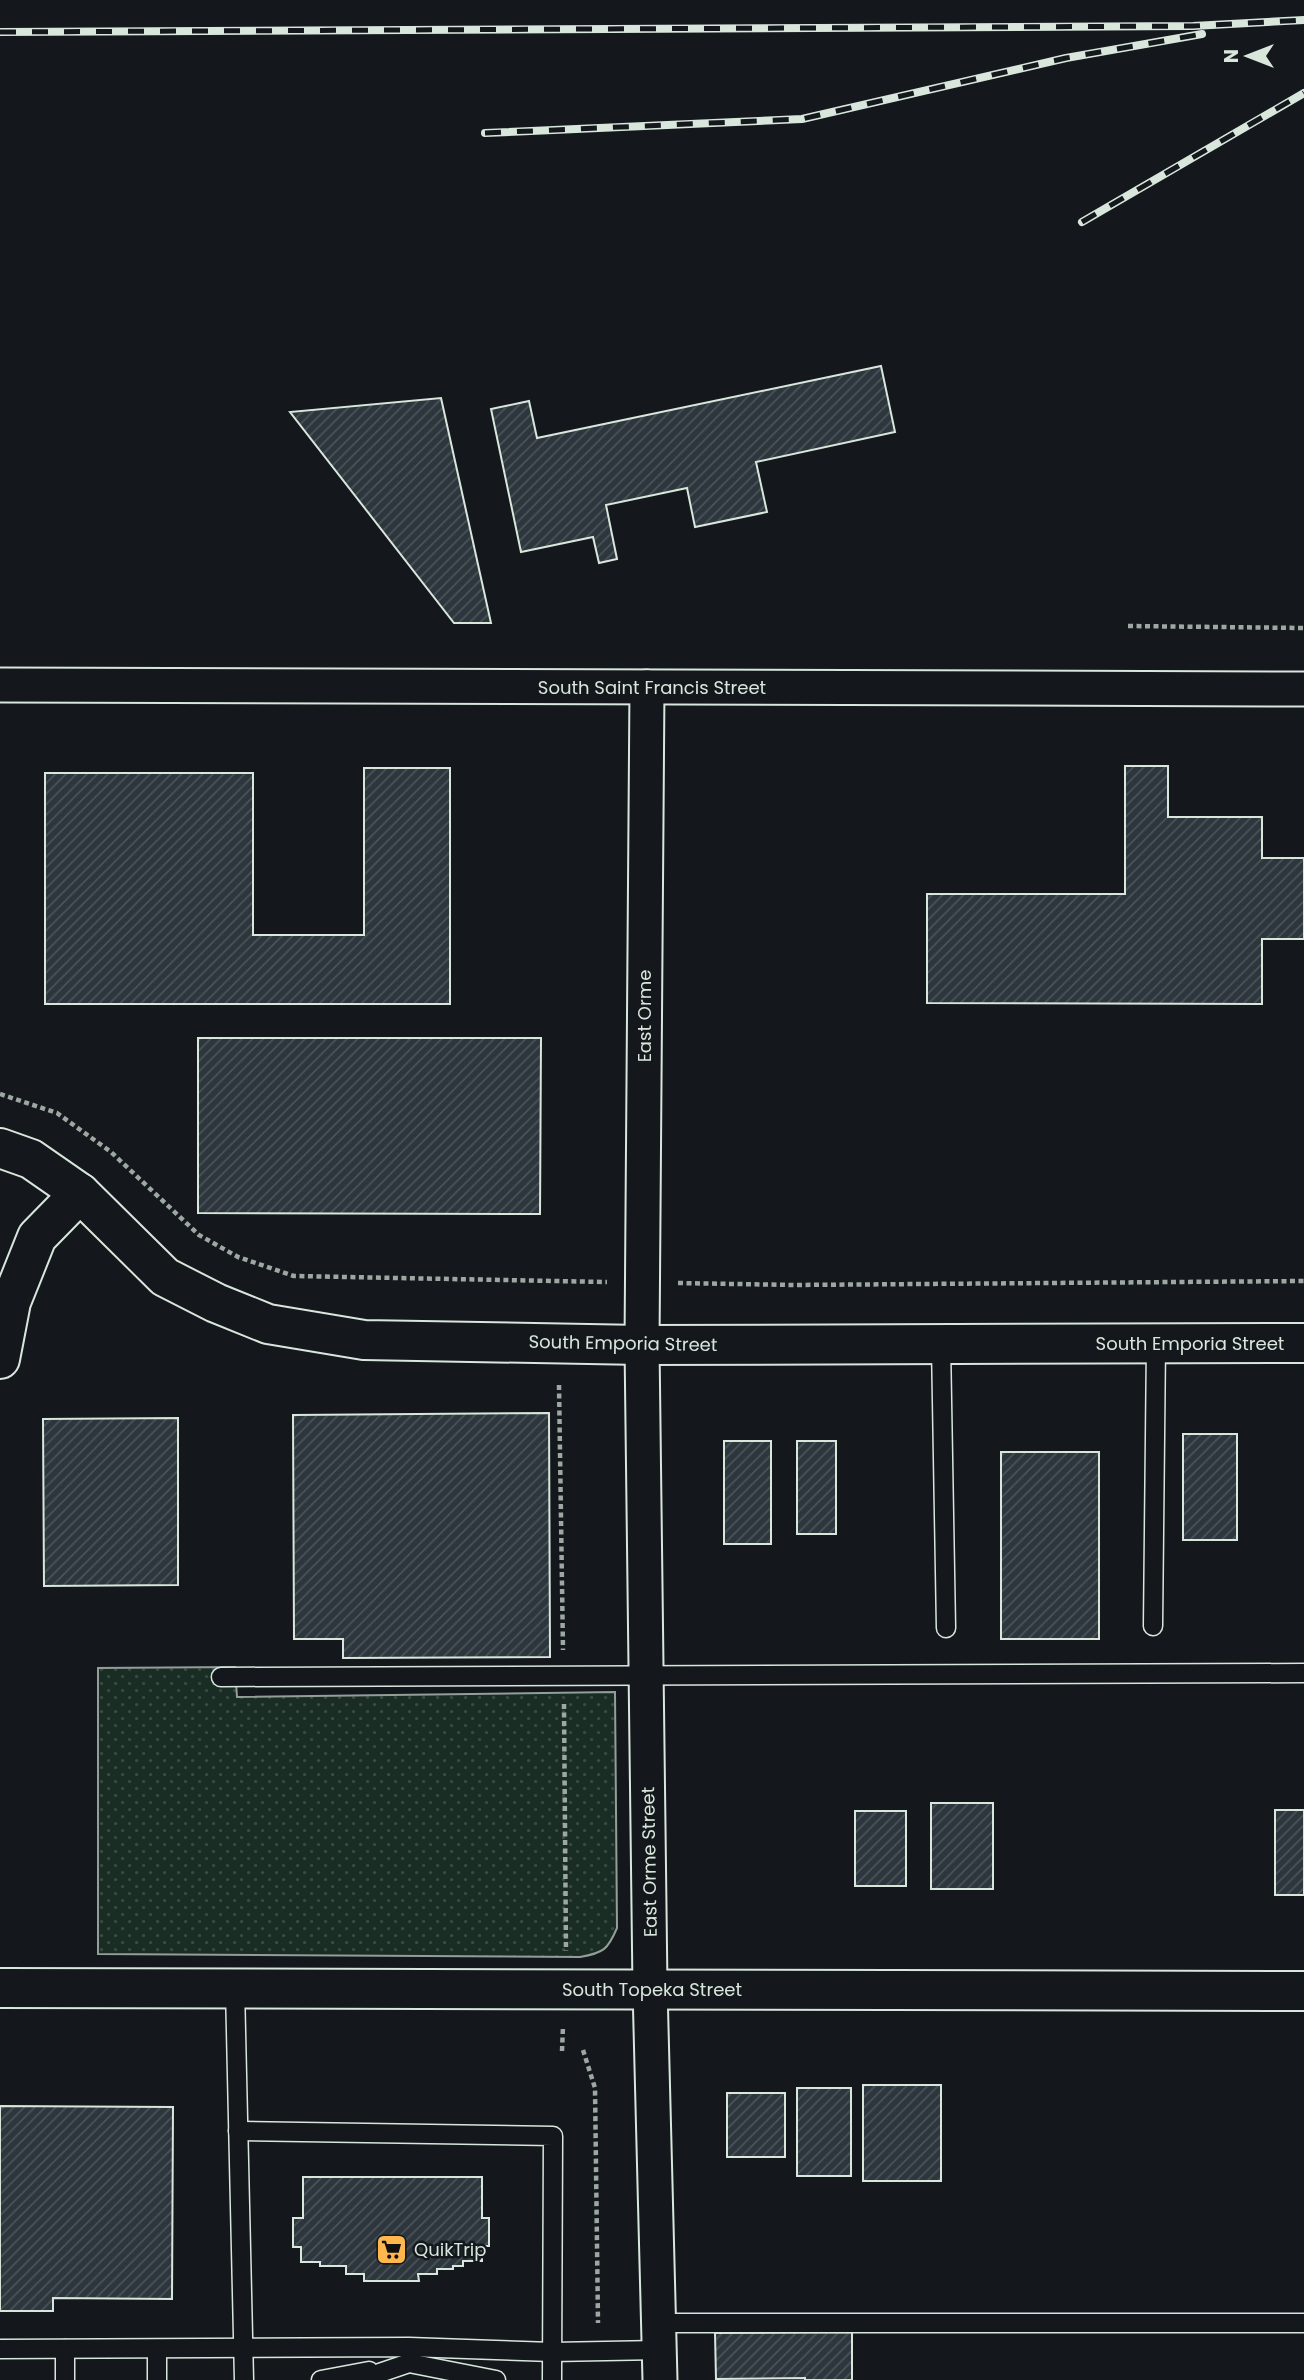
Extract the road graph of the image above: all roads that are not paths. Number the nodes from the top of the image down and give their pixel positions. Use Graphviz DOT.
graph roads {
  1 [pos="0,685"];
  2 [pos="647,687"];
  3 [pos="1304,689"];
  4 [pos="0,1148"];
  5 [pos="80,1193"];
  6 [pos="1156,1343"];
  7 [pos="1304,1343"];
  8 [pos="941,1344"];
  9 [pos="642,1345"];
  10 [pos="0,1359"];
  11 [pos="1153,1626"];
  12 [pos="946,1628"];
  13 [pos="1304,1673"];
  14 [pos="221,1676"];
  15 [pos="647,1676"];
  16 [pos="0,1988"];
  17 [pos="235,1988"];
  18 [pos="650,1988"];
  19 [pos="1304,1991"];
  20 [pos="238,2131"];
  21 [pos="1304,2323"];
  22 [pos="0,2349"];
  23 [pos="243,2349"];
  24 [pos="65,2350"];
  25 [pos="157,2350"];
  26 [pos="659,2351"];
  27 [pos="552,2353"];
  28 [pos="409,2363"];
  29 [pos="65,2380"];
  30 [pos="157,2380"];
  31 [pos="244,2380"];
  32 [pos="321,2380"];
  33 [pos="359,2380"];
  34 [pos="457,2380"];
  35 [pos="496,2380"];
  36 [pos="552,2380"];
  1 -- 2 [label="street, South Saint Francis Street"];
  2 -- 3 [label="street, South Saint Francis Street"];
  2 -- 9 [label="street, East Orme"];
  4 -- 5 [label="street, South Emporia Street"];
  5 -- 9 [label="street, South Emporia Street"];
  5 -- 10 [label="street"];
  6 -- 7 [label="street, South Emporia Street"];
  6 -- 8 [label="street, South Emporia Street"];
  6 -- 11 [label="lane"];
  8 -- 9 [label="street, South Emporia Street"];
  8 -- 12 [label="lane"];
  9 -- 15 [label="street, East Orme Street"];
  13 -- 15 [label="lane"];
  14 -- 15 [label="lane"];
  15 -- 18 [label="street, East Orme Street"];
  16 -- 17 [label="street, South Topeka Street"];
  17 -- 18 [label="street, South Topeka Street"];
  17 -- 20 [label="lane"];
  18 -- 19 [label="street, South Topeka Street"];
  18 -- 26 [label="street, East Orme Street"];
  20 -- 23 [label="lane"];
  20 -- 27 [label="lane"];
  21 -- 26 [label="lane"];
  22 -- 24 [label="lane"];
  23 -- 25 [label="lane"];
  23 -- 28 [label="lane"];
  23 -- 31 [label="lane"];
  24 -- 25 [label="lane"];
  24 -- 29 [label="lane"];
  25 -- 30 [label="lane"];
  26 -- 27 [label="lane"];
  27 -- 28 [label="lane"];
  27 -- 36 [label="lane"];
  28 -- 32 [label="lane"];
  28 -- 33 [label="lane"];
  28 -- 34 [label="lane"];
  28 -- 35 [label="lane"];
}
